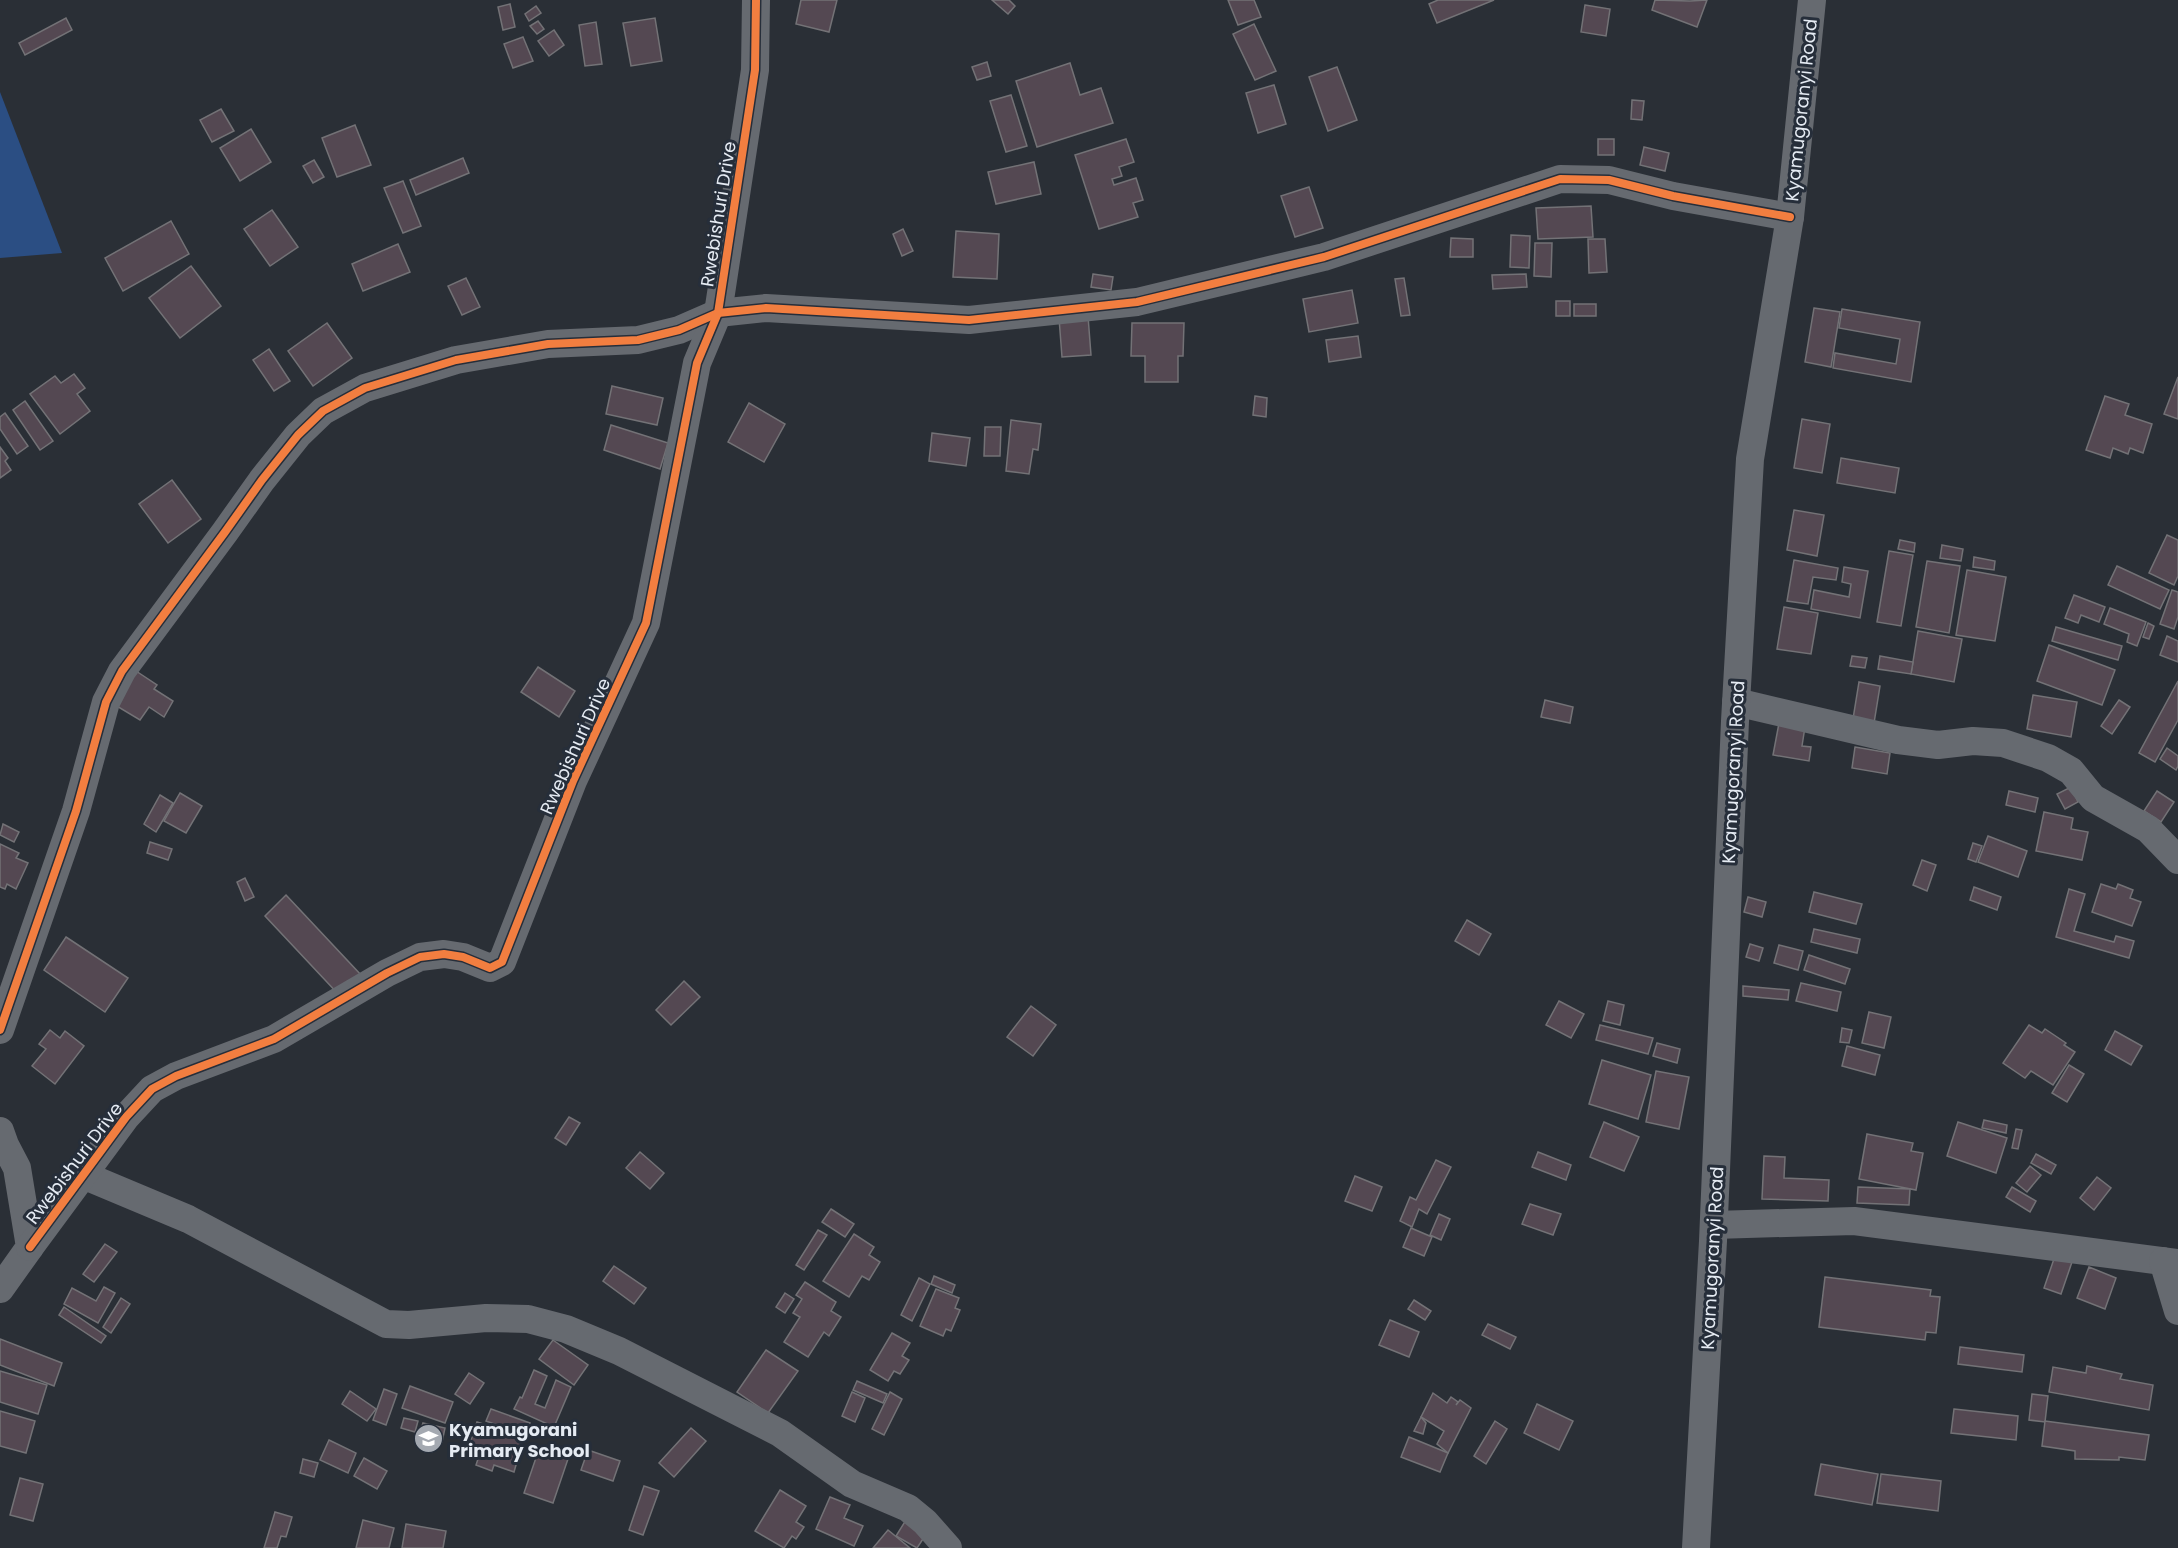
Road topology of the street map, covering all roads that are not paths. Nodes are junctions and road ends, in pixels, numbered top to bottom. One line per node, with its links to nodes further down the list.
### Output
1 (756, 0): 4 (street, Rwebishuri Drive)
2 (1812, 0): 3 (street, Kyamugoranyi Road)
3 (1790, 217): 4 (street); 5 (street, Kyamugoranyi Road)
4 (718, 313): 7 (street); 9 (street, Rwebishuri Drive)
5 (1736, 702): 6 (street); 10 (street, Kyamugoranyi Road)
6 (2178, 861)
7 (0, 1030)
8 (0, 1131): 11 (street)
9 (83, 1175): 11 (street, Rwebishuri Drive); 15 (street)
10 (1714, 1225): 12 (street); 16 (street, Kyamugoranyi Road)
11 (30, 1246): 13 (street, Rwebishuri Drive)
12 (2170, 1262): 14 (street)
13 (0, 1288)
14 (2178, 1311)
15 (948, 1548)
16 (1696, 1548)

